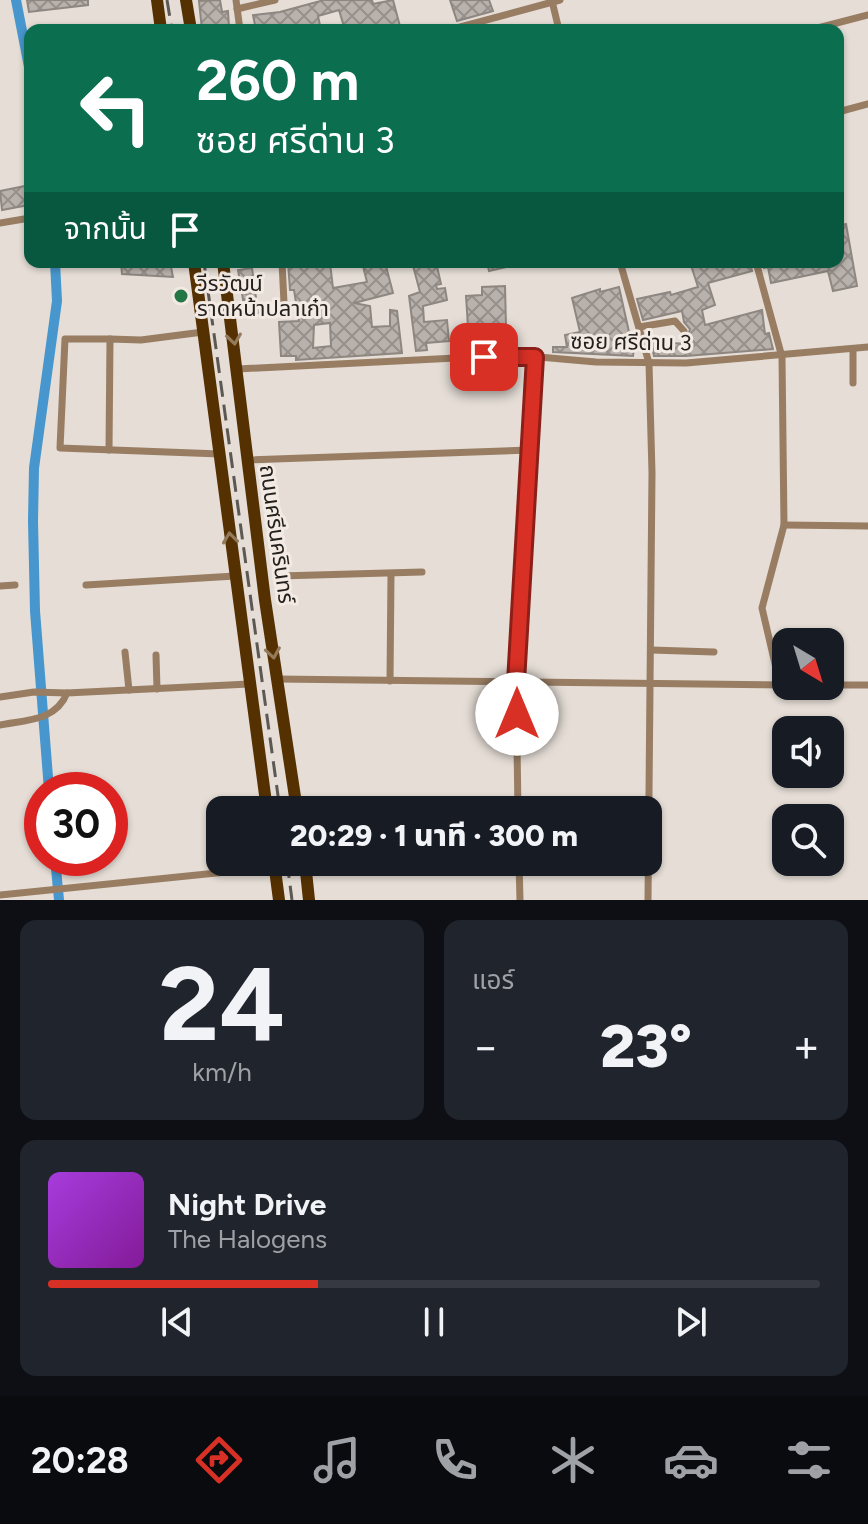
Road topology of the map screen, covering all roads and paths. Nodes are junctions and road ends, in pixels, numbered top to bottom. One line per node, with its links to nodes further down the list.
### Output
1 (157, 0): 8 (main road)
2 (186, 0): 9 (main road)
3 (236, 0): 6 (street)
4 (275, 0): 6 (street)
5 (555, 1): 11 (street); 12 (street)
6 (237, 9): 10 (street)
7 (868, 15): 13 (street)
8 (160, 24)
9 (190, 24)
10 (239, 24)
11 (471, 24)
12 (558, 24)
13 (833, 24)
14 (868, 104): 15 (street)
15 (844, 110)
16 (24, 219): 17 (street)
17 (0, 223)
18 (195, 268): 26 (main road, ถนนศรีนครินทร์)
19 (224, 268): 33 (main road, ถนนศรีนครินทร์, one-way to 33)
20 (282, 268): 23 (street)
21 (622, 268): 24 (street)
22 (758, 268): 31 (street)
23 (284, 303)
24 (639, 327): 25 (street); 32 (street)
25 (684, 331)
26 (203, 332): 27 (street); 37 (main road, ถนนศรีนครินทร์)
27 (110, 339): 35 (street); 35 (street)
28 (868, 347): 29 (street, ซอย ศรีด่าน 3)
29 (853, 349): 31 (street, ซอย ศรีด่าน 3); 34 (street)
30 (535, 357): 32 (street, ซอย ศรีด่าน 3); 33 (street, ซอย ศรีด่าน 3); 36 (street)
31 (782, 357): 32 (street, ซอย ศรีด่าน 3); 39 (street)
32 (649, 363): 49 (street)
33 (238, 369): 38 (main road, ถนนศรีนครินทร์)
34 (853, 383)
35 (109, 450): 37 (street)
36 (530, 450): 38 (street); 55 (street)
37 (221, 458): 38 (main road); 43 (main road, ถนนศรีนครินทร์, one-way to 37)
38 (247, 460): 53 (main road, ถนนศรีนครินทร์, one-way to 53)
39 (784, 525): 40 (street); 48 (street)
40 (868, 526)
41 (422, 572): 42 (street)
42 (391, 574): 44 (street); 54 (street)
43 (235, 576): 46 (street); 56 (main road, ถนนศรีนครินทร์)
44 (280, 576)
45 (15, 585): 47 (street)
46 (86, 585)
47 (0, 586)
48 (772, 645)
49 (651, 650): 51 (street); 57 (street)
50 (125, 652): 62 (street)
51 (714, 652)
52 (156, 655): 61 (street)
53 (277, 679): 54 (street); 67 (main road, ถนนศรีนครินทร์)
54 (390, 681): 55 (street)
55 (516, 682): 57 (street); 68 (street)
56 (249, 684): 61 (street); 66 (main road, ถนนศรีนครินทร์)
57 (650, 684): 58 (street); 77 (street)
58 (772, 685)
59 (844, 685): 60 (street)
60 (868, 685)
61 (157, 689): 62 (street)
62 (129, 690): 63 (street)
63 (67, 693): 64 (street); 65 (street)
64 (0, 697)
65 (0, 725)
66 (265, 796)
67 (295, 796)
68 (518, 796)
69 (206, 872): 73 (street)
70 (276, 876): 74 (main road)
71 (306, 876): 75 (main road)
72 (519, 876): 76 (street)
73 (0, 895)
74 (279, 900)
75 (309, 900)
76 (520, 900)
77 (648, 900)

